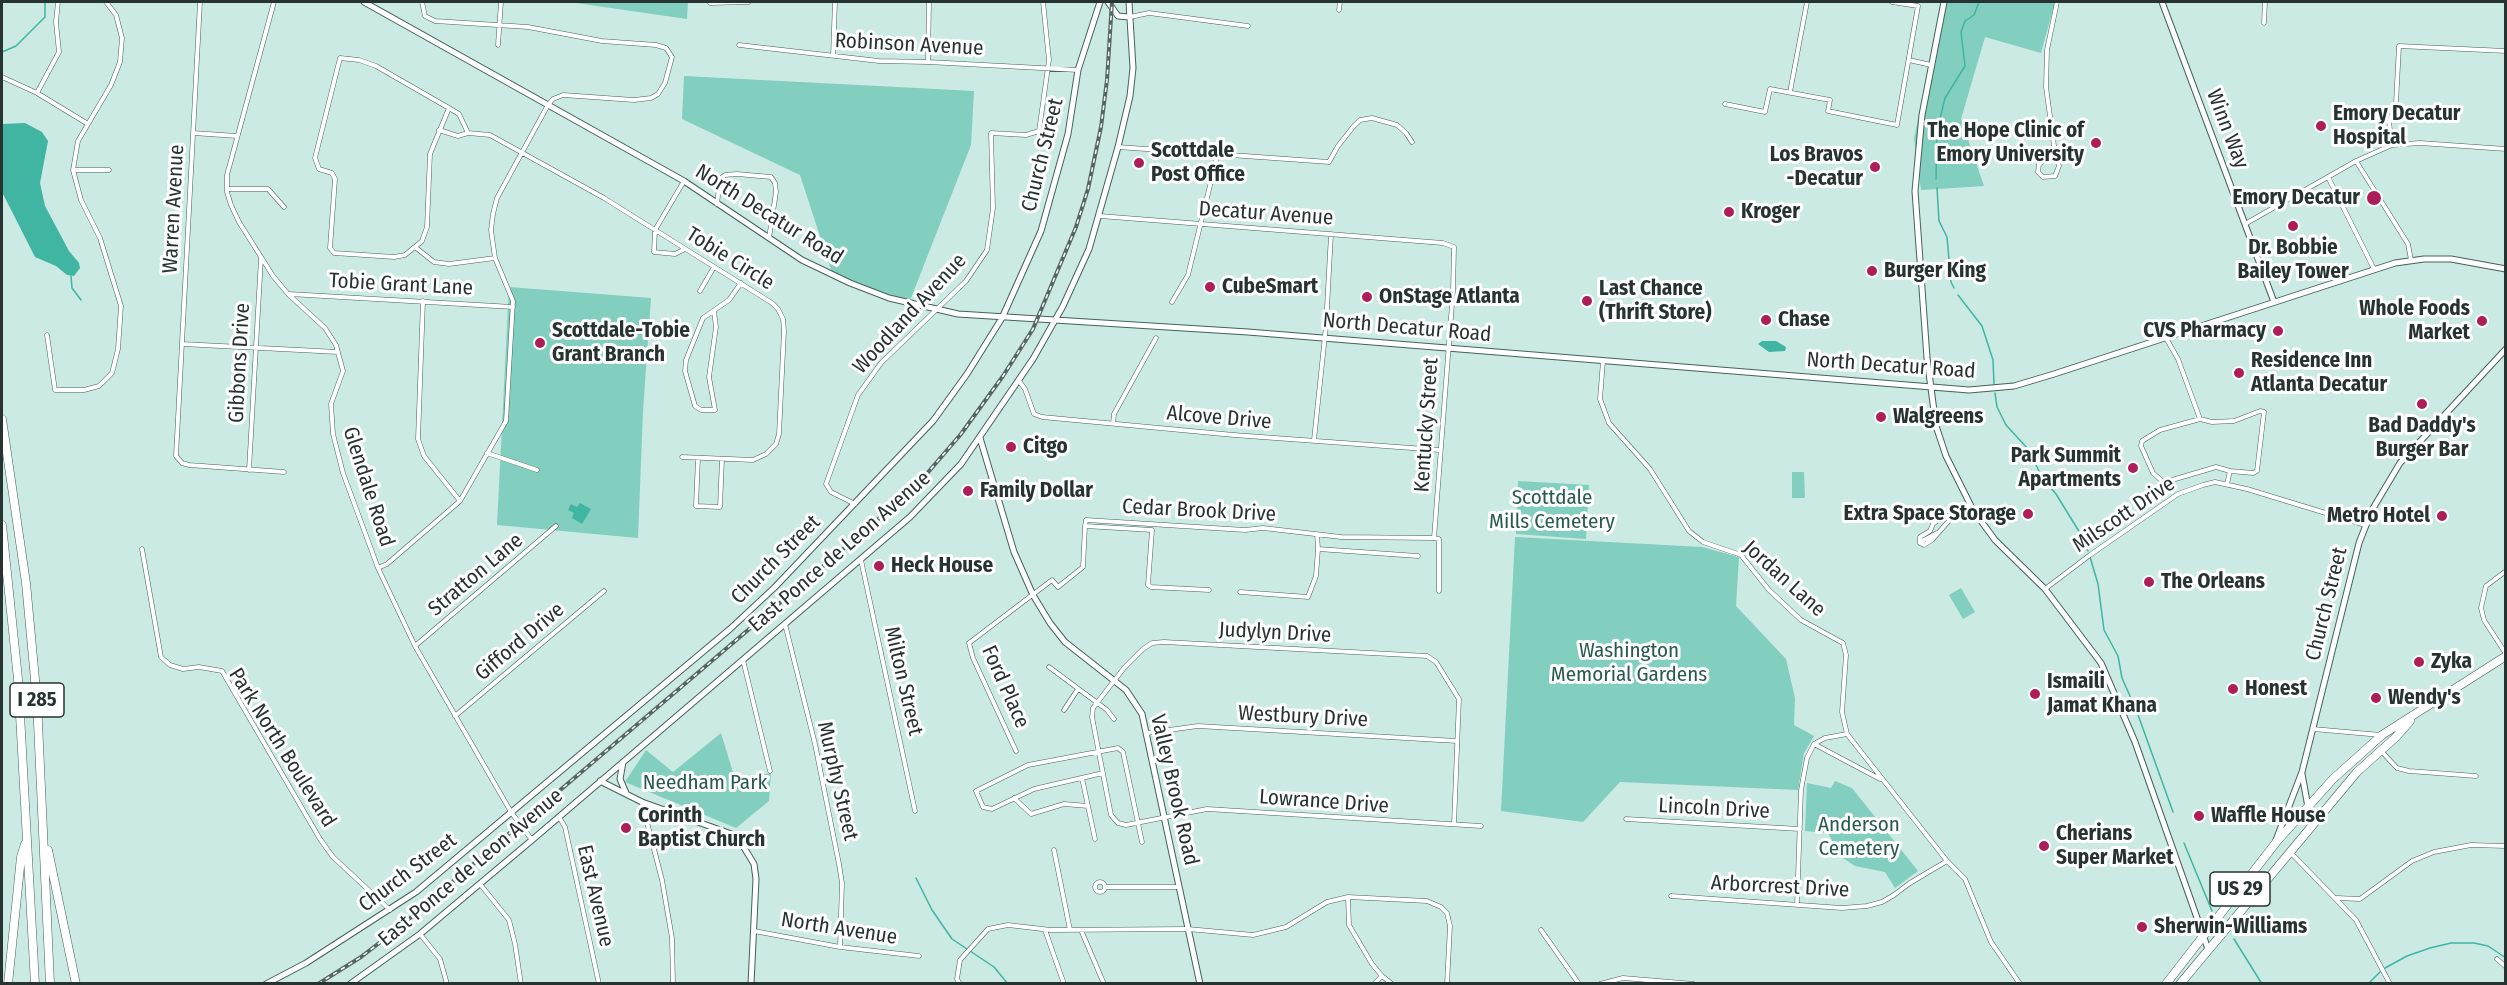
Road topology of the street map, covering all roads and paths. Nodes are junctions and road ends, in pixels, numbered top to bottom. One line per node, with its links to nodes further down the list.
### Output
1 (58, 2): 39 (street)
2 (106, 2): 43 (street)
3 (200, 2): 45 (street, Warren Avenue)
4 (274, 2): 47 (street, Glendale Road)
5 (364, 2): 41 (main road, North Decatur Road)
6 (422, 2): 26 (street)
7 (501, 2): 26 (street)
8 (749, 2): 22 (street)
9 (835, 2): 31 (street)
10 (929, 2): 33 (street)
11 (1043, 2): 35 (street)
12 (1100, 2): 36 (main road, Church Street)
13 (1108, 2): 24 (main road)
14 (1129, 2): 24 (main road, East Ponce de Leon Avenue)
15 (1340, 2): 23 (street)
16 (1807, 2): 38 (street)
17 (1892, 2): 32 (street)
18 (1944, 2): 34 (main road)
19 (2057, 2): 54 (street)
20 (2162, 2): 65 (main road, Winn Way)
21 (2265, 2): 25 (street)
22 (710, 3)
23 (1339, 10)
24 (1129, 17): 27 (street); 50 (main road, East Ponce de Leon Avenue)
25 (2264, 23)
26 (499, 25): 28 (street); 41 (street)
27 (1248, 26)
28 (498, 45)
29 (739, 45): 31 (street, Robinson Avenue)
30 (2505, 51): 49 (street)
31 (833, 56): 33 (street, Robinson Avenue)
32 (1908, 60): 34 (street); 38 (street)
33 (928, 62): 35 (street, Robinson Avenue)
34 (1931, 65): 100 (main road)
35 (1048, 68): 36 (street, Robinson Avenue); 85 (street, Woodland Avenue)
36 (1078, 70): 87 (main road, Church Street)
37 (2, 77): 39 (street)
38 (1790, 92): 40 (street)
39 (37, 93): 43 (street)
40 (1725, 104)
41 (548, 105): 52 (street); 59 (main road, North Decatur Road)
42 (449, 108): 44 (street); 46 (street); 70 (street)
43 (88, 124): 56 (street)
44 (439, 130): 46 (street, Tobie Circle); 70 (street)
45 (193, 133): 47 (street); 93 (street, Warren Avenue)
46 (468, 133): 52 (street, Tobie Circle)
47 (237, 136): 60 (street, Glendale Road)
48 (1412, 142): 53 (street)
49 (2392, 145): 51 (street); 55 (street)
50 (1118, 147): 53 (street); 63 (main road, East Ponce de Leon Avenue)
51 (2505, 149)
52 (522, 152): 66 (street, Tobie Circle); 73 (street)
53 (1218, 153): 64 (street)
54 (2055, 153): 54 (street)
55 (2356, 161): 58 (street); 74 (street)
56 (73, 170): 57 (street); 89 (street)
57 (109, 170)
58 (2328, 177): 65 (street); 76 (street)
59 (684, 181): 61 (main road, North Decatur Road); 66 (street)
60 (227, 189): 62 (street); 72 (street, Glendale Road)
61 (717, 204): 68 (main road, North Decatur Road); 68 (street)
62 (284, 207)
63 (1100, 216): 64 (street, Decatur Avenue); 88 (main road, East Ponce de Leon Avenue)
64 (1202, 224): 67 (street, Decatur Avenue); 82 (street)
65 (2245, 224): 83 (main road, Winn Way)
66 (656, 230): 71 (street, Tobie Circle); 71 (street)
67 (1332, 234): 69 (street, Decatur Avenue); 92 (street)
68 (768, 238): 85 (main road, North Decatur Road)
69 (1431, 242): 95 (street, Kentucky Street)
70 (415, 247): 73 (street)
71 (686, 249): 75 (street, Tobie Circle)
72 (261, 257): 80 (street, Glendale Road); 94 (street, Gibbons Drive)
73 (495, 258): 84 (street)
74 (2411, 260): 76 (main road, North Decatur Road); 77 (main road, North Decatur Road)
75 (714, 267): 78 (street, Tobie Circle); 79 (street)
76 (2374, 269): 83 (main road, North Decatur Road)
77 (2505, 270)
78 (741, 284): 86 (street); 110 (street, Tobie Circle)
79 (700, 291)
80 (288, 294): 81 (street, Tobie Grant Lane); 97 (street, Glendale Road)
81 (423, 301): 84 (street, Tobie Grant Lane); 116 (street)
82 (1172, 302)
83 (2274, 302): 90 (main road, North Decatur Road)
84 (513, 307): 107 (street)
85 (936, 310): 87 (main road, North Decatur Road); 117 (street, Woodland Avenue)
86 (714, 311): 86 (street)
87 (1002, 318): 88 (main road, North Decatur Road); 117 (main road, Church Street)
88 (1054, 321): 92 (main road, North Decatur Road); 99 (main road, East Ponce de Leon Avenue)
89 (47, 335)
90 (2166, 337): 100 (main road, North Decatur Road); 102 (street)
91 (1156, 338): 103 (street)
92 (1323, 338): 95 (main road, North Decatur Road); 105 (street)
93 (182, 344): 94 (street); 111 (street, Warren Avenue)
94 (256, 347): 97 (street); 111 (street, Gibbons Drive)
95 (1448, 348): 98 (main road, North Decatur Road); 106 (street, Kentucky Street)
96 (2505, 349): 122 (main road, Church Street)
97 (338, 352): 132 (street, Glendale Road)
98 (1603, 360): 100 (main road, North Decatur Road); 154 (street, Jordan Lane)
99 (1019, 381): 103 (street, Alcove Drive); 104 (main road, East Ponce de Leon Avenue)
100 (1930, 387): 118 (main road)
101 (2, 419): 182 (highway, I 285)
102 (2200, 419): 113 (street); 113 (street)
103 (1113, 424): 105 (street, Alcove Drive)
104 (980, 438): 131 (main road, East Ponce de Leon Avenue); 139 (main road, Valley Brook Road)
105 (1314, 440): 106 (street, Alcove Drive)
106 (1439, 450): 127 (street, Kentucky Street)
107 (487, 453): 112 (street); 116 (street)
108 (682, 457): 109 (street, Tobie Circle)
109 (698, 458): 110 (street, Tobie Circle); 110 (street)
110 (722, 459)
111 (249, 470): 114 (street, Warren Avenue)
112 (537, 470)
113 (2230, 471): 115 (street)
114 (284, 472)
115 (2228, 484): 122 (street, Milscott Drive); 134 (street, Milscott Drive)
116 (460, 501): 132 (street)
117 (855, 504): 175 (main road, Church Street)
118 (1970, 505): 119 (street); 134 (main road)
119 (1955, 514): 119 (street)
120 (2, 525): 185 (highway, I 285)
121 (1153, 525): 124 (street, Cedar Brook Drive); 125 (street); 126 (street, Cedar Brook Drive)
122 (2365, 525): 152 (main road, Church Street)
123 (556, 526): 141 (street, Stratton Lane)
124 (1085, 526): 125 (street, Cedar Brook Drive); 139 (street)
125 (1152, 531): 135 (street, Cedar Brook Drive)
126 (1317, 534): 127 (street, Cedar Brook Drive); 129 (street)
127 (1434, 538): 137 (street, Kentucky Street)
128 (142, 549): 201 (street, Park North Boulevard)
129 (1318, 549): 130 (street); 138 (street)
130 (1418, 556)
131 (861, 559): 140 (main road, East Ponce de Leon Avenue); 174 (street, Milton Street)
132 (378, 568): 141 (street, Glendale Road)
133 (2505, 571): 142 (street)
134 (2045, 589): 209 (main road)
135 (1209, 590)
136 (604, 591): 149 (street, Gifford Drive)
137 (1439, 591)
138 (1240, 592)
139 (1033, 595): 145 (main road, Valley Brook Road); 159 (street, Ford Place)
140 (785, 624): 143 (main road, East Ponce de Leon Avenue); 210 (street, Murphy Street)
141 (415, 646): 149 (street, Glendale Road)
142 (2505, 655): 150 (highway, US 29)
143 (743, 659): 161 (main road, East Ponce de Leon Avenue); 162 (street)
144 (1049, 667): 146 (street)
145 (1115, 680): 147 (street, Judylyn Drive); 153 (main road, Valley Brook Road); 156 (street, Judylyn Drive)
146 (1078, 689): 147 (street); 148 (street)
147 (1097, 703): 151 (street); 158 (street)
148 (1064, 710)
149 (455, 716): 175 (street, Glendale Road)
150 (2413, 717): 155 (highway, US 29); 160 (highway, US 29)
151 (1114, 719)
152 (2313, 729): 155 (street); 163 (main road, Church Street)
153 (1147, 733): 156 (street, Westbury Drive); 177 (main road, Valley Brook Road)
154 (1848, 734): 157 (street); 168 (street, Jordan Lane)
155 (2382, 735): 173 (highway, US 29)
156 (1457, 741): 181 (street)
157 (1814, 744): 168 (street); 184 (street)
158 (1099, 750): 164 (street); 170 (street); 180 (street)
159 (1016, 751)
160 (2381, 751): 165 (street); 179 (highway, US 29)
161 (623, 762): 167 (main road, East Ponce de Leon Avenue); 169 (main road)
162 (770, 771)
163 (2302, 772): 173 (main road, Church Street); 191 (main road, Church Street)
164 (1103, 773): 166 (street); 180 (street)
165 (2475, 776)
166 (1082, 778): 170 (street); 172 (street)
167 (600, 781): 169 (main road); 176 (main road, East Ponce de Leon Avenue)
168 (1884, 781): 193 (street, Jordan Lane)
169 (627, 794): 171 (main road)
170 (1014, 798): 172 (street)
171 (642, 802): 207 (main road); 225 (street)
172 (1088, 806): 186 (street)
173 (2308, 807): 179 (main road, Church Street); 191 (highway, US 29)
174 (915, 810)
175 (511, 812): 187 (street, Glendale Road); 201 (main road, Church Street)
176 (559, 816): 187 (main road, East Ponce de Leon Avenue); 224 (street, East Avenue)
177 (1164, 816): 180 (street, Lowrance Drive); 181 (street, Lowrance Drive); 196 (main road, Valley Brook Road)
178 (1626, 819): 184 (street, Lincoln Drive)
179 (2316, 820): 192 (highway, US 29)
180 (1138, 822): 188 (street)
181 (1454, 824): 183 (street, Lowrance Drive)
182 (44, 826): 218 (highway, I 285); 219 (highway)
183 (1482, 826)
184 (1800, 829): 200 (street)
185 (27, 837): 216 (highway); 217 (highway, I 285)
186 (1095, 839)
187 (532, 840): 194 (main road, East Ponce de Leon Avenue)
188 (1142, 842)
189 (2505, 846): 199 (street)
190 (1054, 850): 204 (street)
191 (2271, 850): 209 (highway, US 29)
192 (2289, 851): 199 (street); 211 (highway, US 29)
193 (1947, 861): 200 (street, Arborcrest Drive); 237 (street, Jordan Lane)
194 (480, 884): 208 (main road, East Ponce de Leon Avenue); 223 (street)
195 (1105, 887): 196 (street)
196 (1180, 887): 202 (main road, Valley Brook Road)
197 (1671, 896): 200 (street, Arborcrest Drive)
198 (1347, 897): 202 (street); 215 (street); 233 (street)
199 (2337, 898): 240 (street)
200 (1797, 905)
201 (390, 911): 220 (main road, Church Street)
202 (1188, 929): 205 (street); 230 (main road, Valley Brook Road)
203 (1045, 930): 204 (street); 227 (street); 228 (street)
204 (1070, 930): 205 (street)
205 (1081, 930): 229 (street)
206 (1541, 930): 234 (street)
207 (754, 931): 210 (street, North Avenue); 226 (main road)
208 (420, 934): 221 (main road, East Ponce de Leon Avenue); 222 (street)
209 (2204, 937): 211 (main road); 238 (highway, US 29)
210 (840, 947): 212 (street, North Avenue)
211 (2208, 949): 239 (highway, US 29)
212 (919, 956)
213 (2497, 959): 214 (street)
214 (2505, 967)
215 (1382, 976): 231 (street); 232 (street)
216 (8, 984)
217 (35, 984)
218 (50, 984)
219 (76, 984)
220 (266, 984)
221 (350, 984)
222 (447, 984)
223 (521, 984)
224 (599, 984)
225 (673, 984)
226 (751, 984)
227 (960, 984)
228 (1064, 984)
229 (1104, 984)
230 (1200, 984)
231 (1374, 984)
232 (1392, 984)
233 (1447, 984)
234 (1579, 984)
235 (1600, 984): 236 (street)
236 (1694, 984)
237 (2020, 984)
238 (2166, 984)
239 (2180, 984)
240 (2390, 984)

